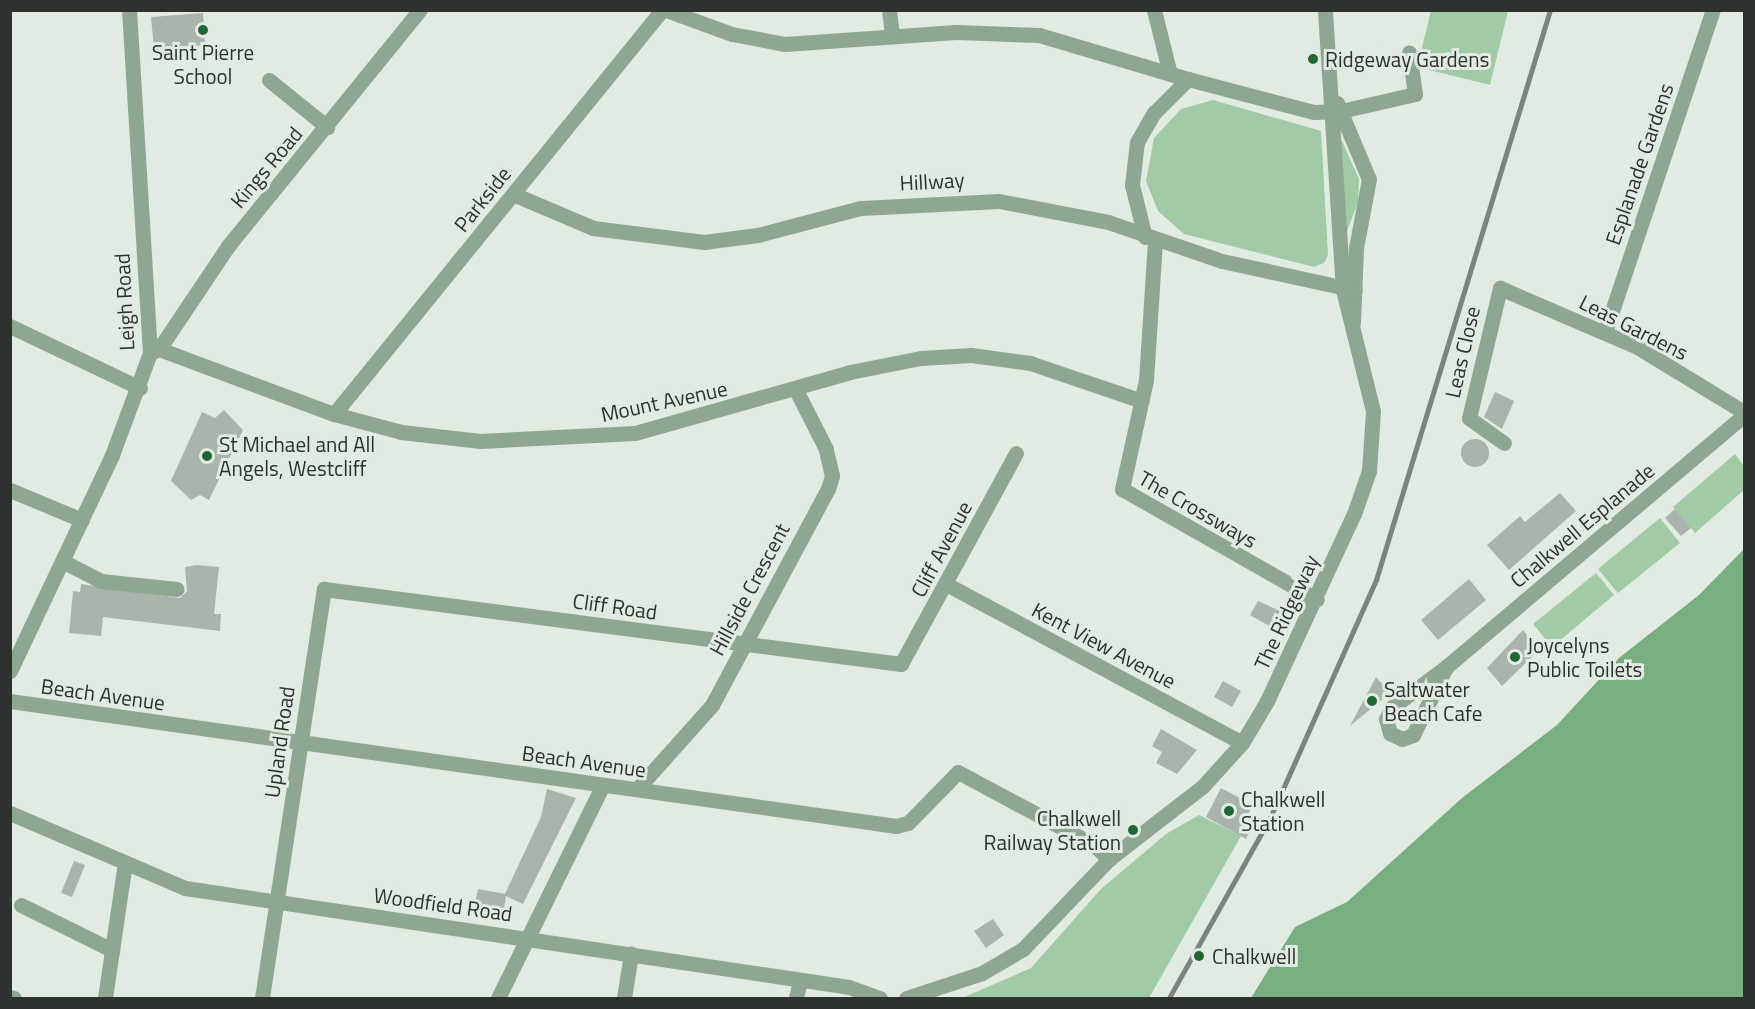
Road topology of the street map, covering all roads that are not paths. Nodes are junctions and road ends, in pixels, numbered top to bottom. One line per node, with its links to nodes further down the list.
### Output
1 (129, 10): 21 (street, Leigh Road)
2 (420, 10): 14 (street, Kings Road)
3 (664, 10): 8 (street); 15 (street, Parkside)
4 (889, 10): 8 (street)
5 (1154, 10): 10 (street)
6 (1325, 10): 13 (street, The Ridgeway)
7 (1713, 10): 20 (street, Esplanade Gardens)
8 (892, 35): 10 (street)
9 (1409, 52): 13 (street)
10 (1170, 74): 11 (street)
11 (1188, 79): 13 (street); 16 (street)
12 (269, 80): 14 (street)
13 (1335, 112): 18 (street, The Ridgeway); 18 (street, The Ridgeway)
14 (327, 127): 21 (street, Kings Road)
15 (513, 194): 16 (street, Hillway); 26 (street, Parkside)
16 (1150, 239): 18 (street, Hillway); 24 (street, The Crossways)
17 (1500, 288): 20 (street, Leas Gardens); 27 (street, Leas Close)
18 (1349, 290): 35 (street, The Ridgeway)
19 (10, 326): 22 (street)
20 (1605, 332): 25 (street, Leas Gardens)
21 (154, 351): 22 (street, Leigh Road); 26 (street, Mount Avenue)
22 (140, 388): 30 (street, Leigh Road)
23 (796, 390): 24 (street, Mount Avenue); 26 (street, Mount Avenue); 36 (street, Hillside Crescent)
24 (1142, 401): 35 (street, The Crossways)
25 (1744, 413): 39 (street, Chalkwell Esplanade)
26 (334, 414)
27 (1504, 443)
28 (1016, 453): 32 (street, Cliff Avenue)
29 (10, 490): 30 (street)
30 (82, 520): 31 (street, Leigh Road)
31 (64, 562): 33 (street); 37 (street, Leigh Road)
32 (946, 584): 38 (street, Cliff Avenue); 43 (street, Kent View Avenue)
33 (177, 589)
34 (324, 589): 36 (street, Cliff Road); 42 (street, Upland Road)
35 (1317, 600): 43 (street, The Ridgeway)
36 (741, 645): 38 (street, Cliff Road); 45 (street, Hillside Crescent)
37 (15, 652): 40 (street, Leigh Road)
38 (901, 664)
39 (1446, 667): 39 (street, Chalkwell Esplanade)
40 (10, 671)
41 (10, 701): 42 (street, Beach Avenue)
42 (300, 743): 44 (street, Beach Avenue); 49 (street, Upland Road)
43 (1242, 743): 47 (street, The Ridgeway)
44 (603, 785): 45 (street, Beach Avenue); 51 (street)
45 (637, 789): 47 (street, Beach Avenue)
46 (10, 813): 48 (street, Woodfield Road)
47 (1109, 859): 61 (street, The Ridgeway)
48 (125, 863): 49 (street, Woodfield Road); 52 (street)
49 (279, 902): 51 (street, Woodfield Road); 56 (street)
50 (21, 905): 52 (street)
51 (528, 937): 53 (street, Woodfield Road); 57 (street)
52 (112, 950): 55 (street)
53 (632, 954): 54 (street, Woodfield Road); 58 (street)
54 (800, 981): 59 (street); 60 (street, Woodfield Road)
55 (105, 999)
56 (262, 999)
57 (498, 999)
58 (624, 999)
59 (796, 999)
60 (880, 999)
61 (906, 999)

